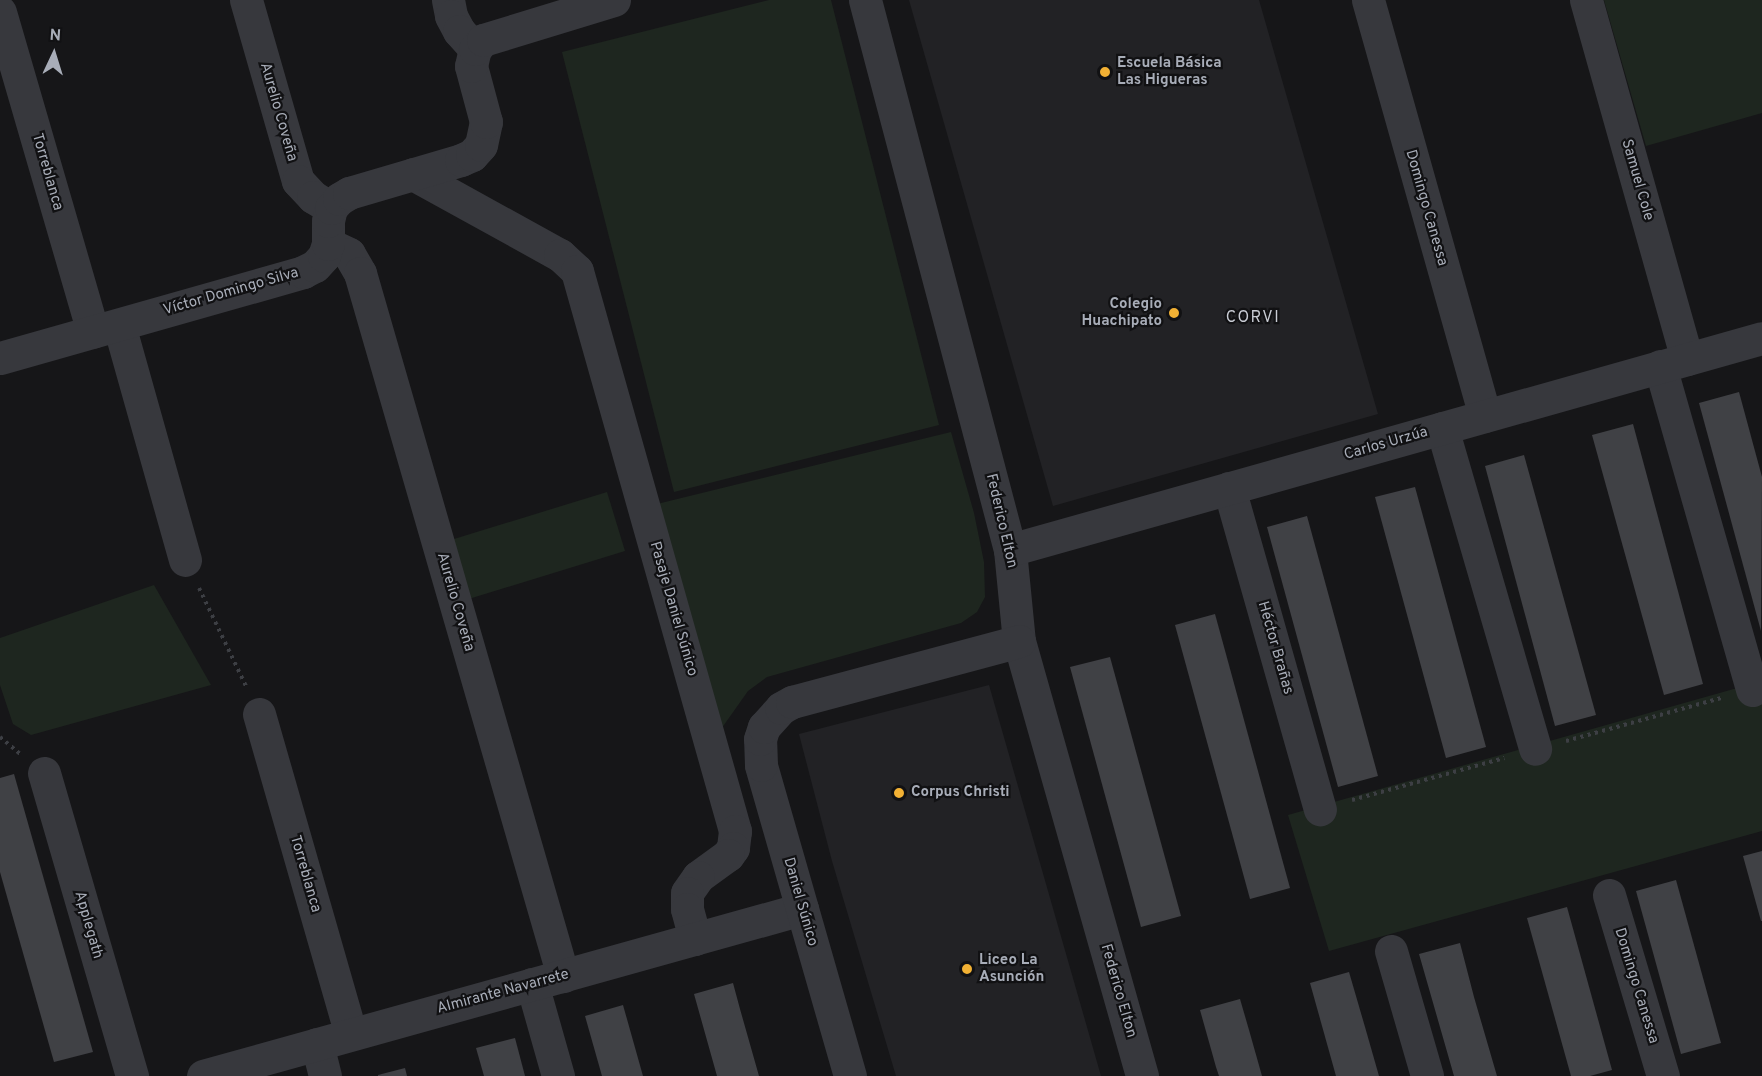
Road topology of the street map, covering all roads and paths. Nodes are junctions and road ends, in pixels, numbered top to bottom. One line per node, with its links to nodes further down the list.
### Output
1 (246, 0): 10 (street, Aurelio Coveña)
2 (448, 0): 8 (street)
3 (614, 0): 8 (street)
4 (865, 0): 19 (street, Federico Elton)
5 (1368, 0): 16 (street, Domingo Canessa)
6 (1586, 0): 15 (street, Samuel Cole)
7 (0, 12): 12 (street, Torreblanca)
8 (475, 49): 9 (street)
9 (413, 174): 10 (street); 29 (street, Pasaje Daniel Súnico)
10 (331, 208): 11 (street)
11 (328, 244): 12 (street, Víctor Domingo Silva); 31 (street, Aurelio Coveña)
12 (106, 328): 14 (street, Víctor Domingo Silva); 20 (street, Torreblanca)
13 (1762, 338): 15 (street, Carlos Urzúa)
14 (0, 358)
15 (1673, 363): 16 (street, Carlos Urzúa); 22 (street, Samuel Cole)
16 (1485, 416): 17 (street, Carlos Urzúa)
17 (1442, 428): 18 (street, Carlos Urzúa); 24 (street)
18 (1229, 488): 19 (street, Carlos Urzúa); 26 (street, Héctor Brañas)
19 (1010, 550): 21 (street, Federico Elton)
20 (185, 560): 23 (path)
21 (1019, 641): 28 (street, Daniel Súnico); 40 (street, Federico Elton)
22 (1752, 690)
23 (259, 714): 33 (street, Torreblanca)
24 (1535, 749)
25 (44, 773): 35 (street, Applegath)
26 (1320, 809)
27 (1609, 896): 42 (street, Domingo Canessa)
28 (802, 909): 29 (street, Almirante Navarrete); 39 (street, Daniel Súnico)
29 (695, 939): 31 (street, Almirante Navarrete)
30 (1391, 951): 41 (street)
31 (563, 976): 32 (street, Almirante Navarrete)
32 (532, 984): 33 (street, Almirante Navarrete); 38 (street)
33 (351, 1034): 34 (street, Almirante Navarrete)
34 (317, 1044): 36 (street, Almirante Navarrete); 37 (street)
35 (132, 1076)
36 (203, 1076)
37 (325, 1076)
38 (558, 1076)
39 (850, 1076)
40 (1142, 1076)
41 (1427, 1076)
42 (1663, 1076)

